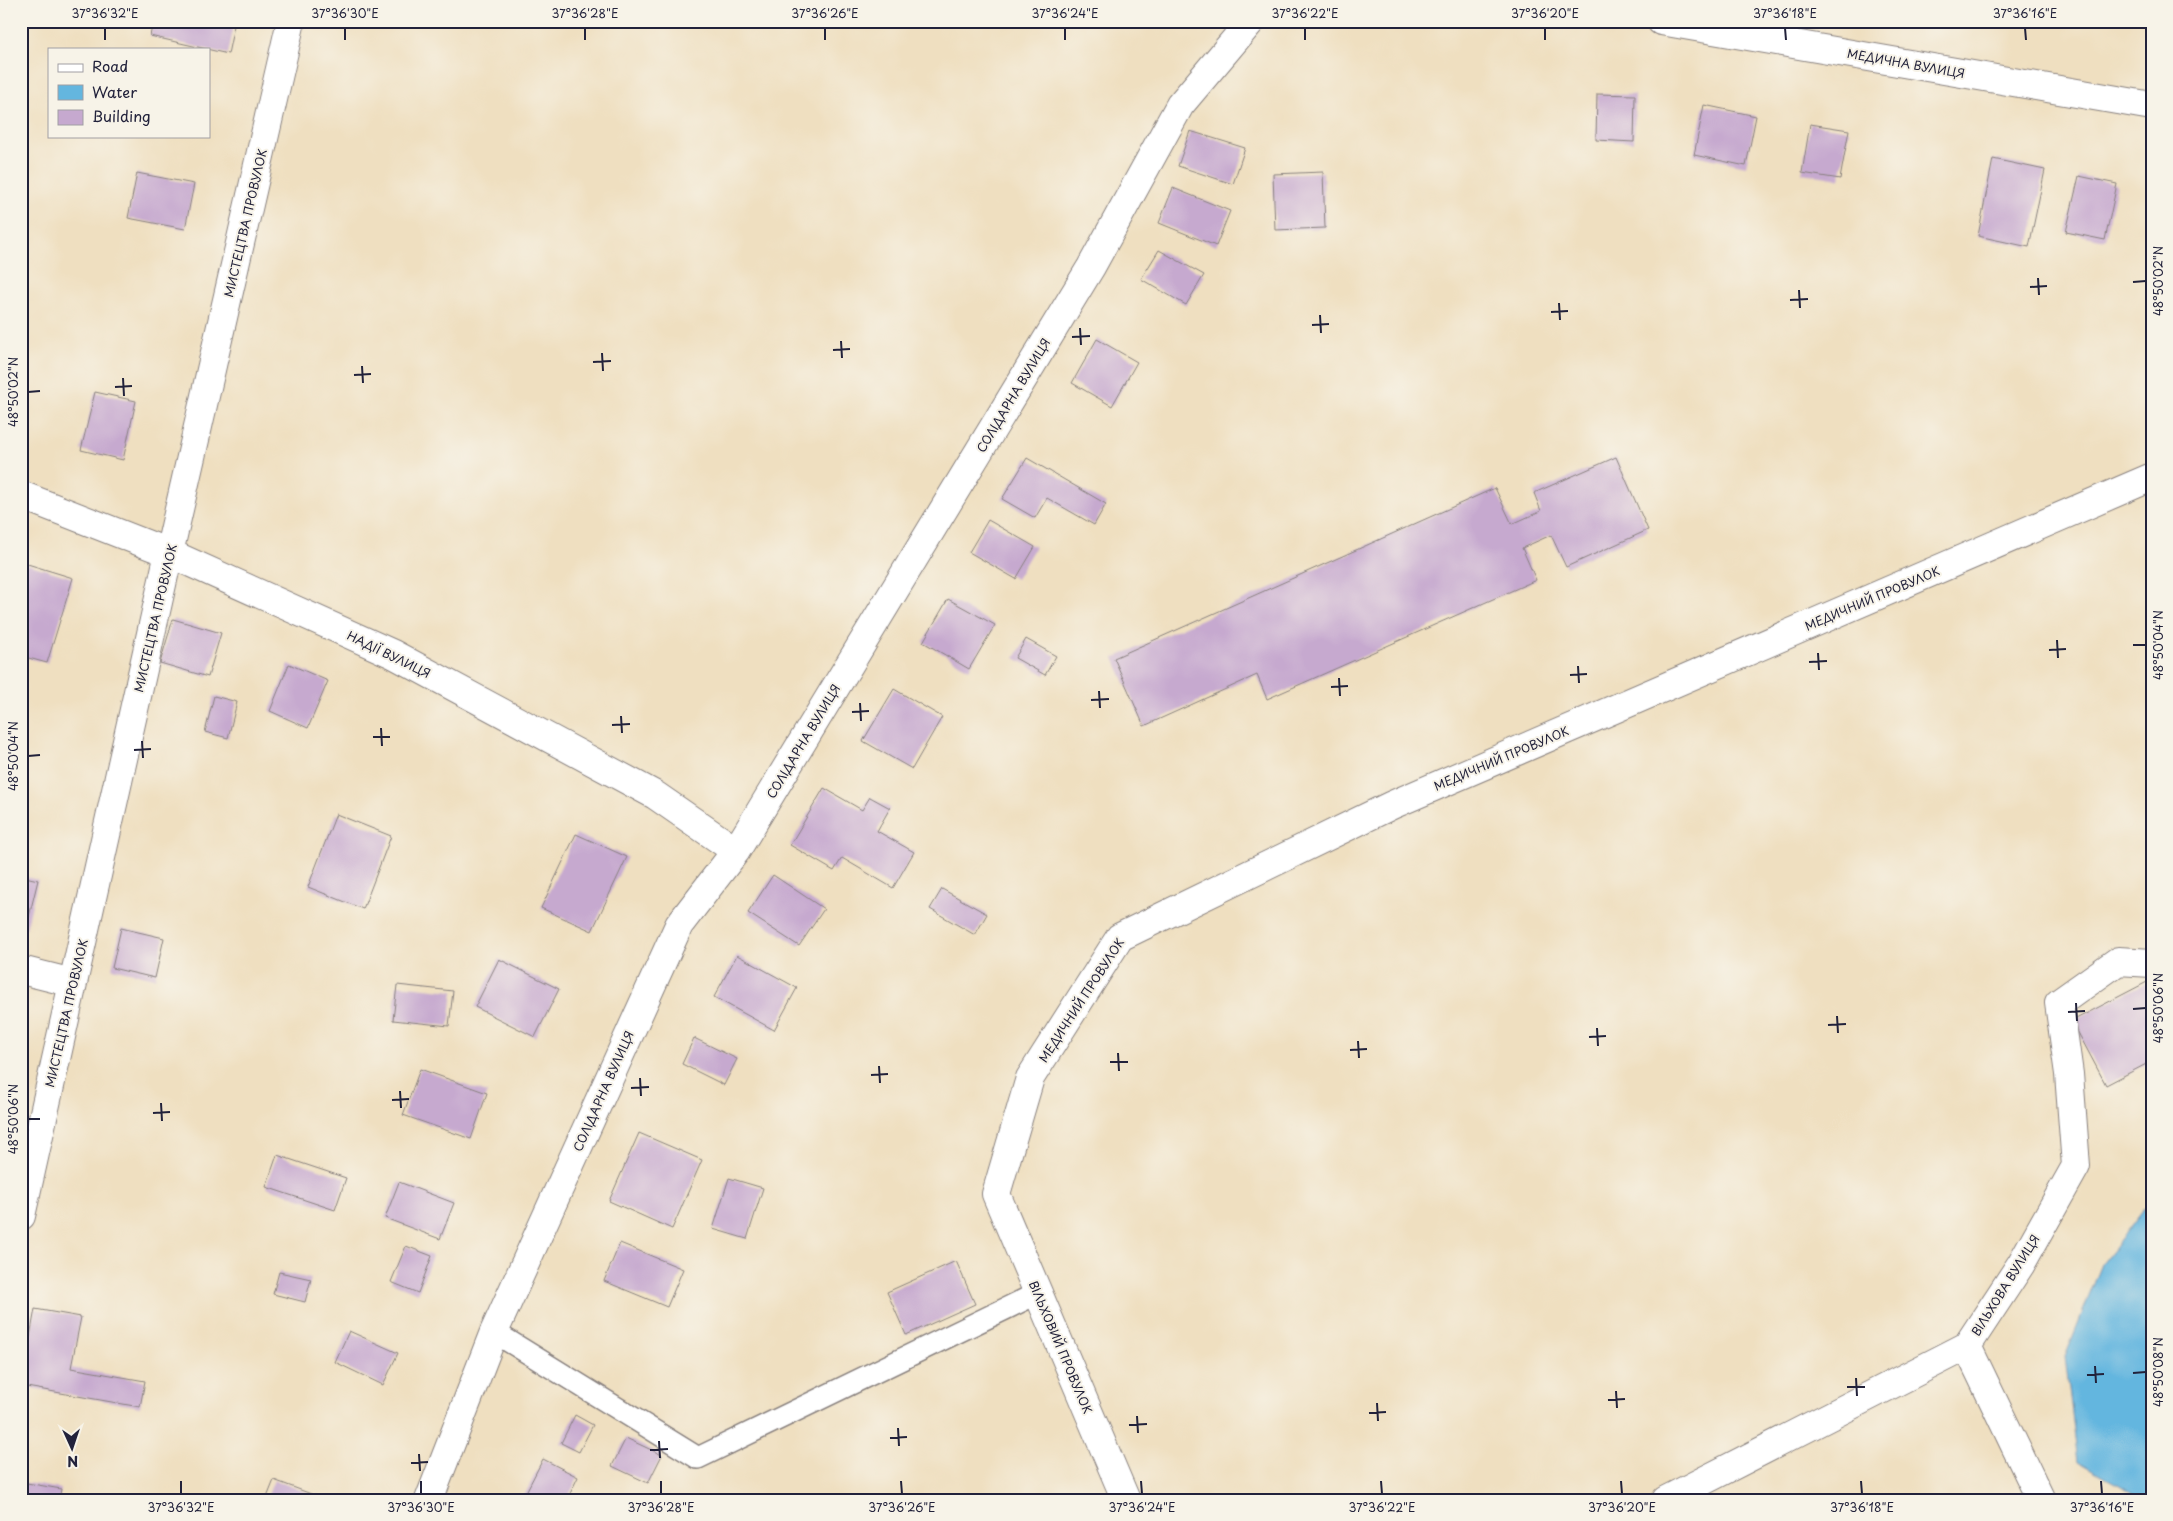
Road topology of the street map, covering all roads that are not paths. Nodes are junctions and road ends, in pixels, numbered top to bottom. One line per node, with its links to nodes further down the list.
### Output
1 (291, 21): 7 (street, МИСТЕЦТВА ПРОВУЛОК)
2 (1251, 21): 8 (street, СОЛІДАРНА ВУЛИЦЯ)
3 (1661, 21): 4 (street, МЕДИЧНА ВУЛИЦЯ)
4 (2152, 106)
5 (2152, 478): 12 (street, МЕДИЧНИЙ ПРОВУЛОК)
6 (21, 495): 7 (street, НАДІЇ ВУЛИЦЯ)
7 (169, 554): 8 (street, НАДІЇ ВУЛИЦЯ); 11 (street, МИСТЕЦТВА ПРОВУЛОК)
8 (736, 851): 15 (street, СОЛІДАРНА ВУЛИЦЯ)
9 (2152, 963): 16 (street, ВІЛЬХОВА ВУЛИЦЯ)
10 (21, 970): 11 (street)
11 (73, 983): 13 (street, МИСТЕЦТВА ПРОВУЛОК)
12 (996, 1194): 14 (street, ВІЛЬХОВИЙ ПРОВУЛОК)
13 (21, 1216)
14 (1038, 1293): 15 (lane); 18 (street, ВІЛЬХОВИЙ ПРОВУЛОК)
15 (494, 1332): 17 (street, СОЛІДАРНА ВУЛИЦЯ)
16 (1967, 1346): 19 (street, ВІЛЬХОВА ВУЛИЦЯ); 20 (street)
17 (429, 1500)
18 (1126, 1500)
19 (1666, 1500)
20 (2041, 1500)

